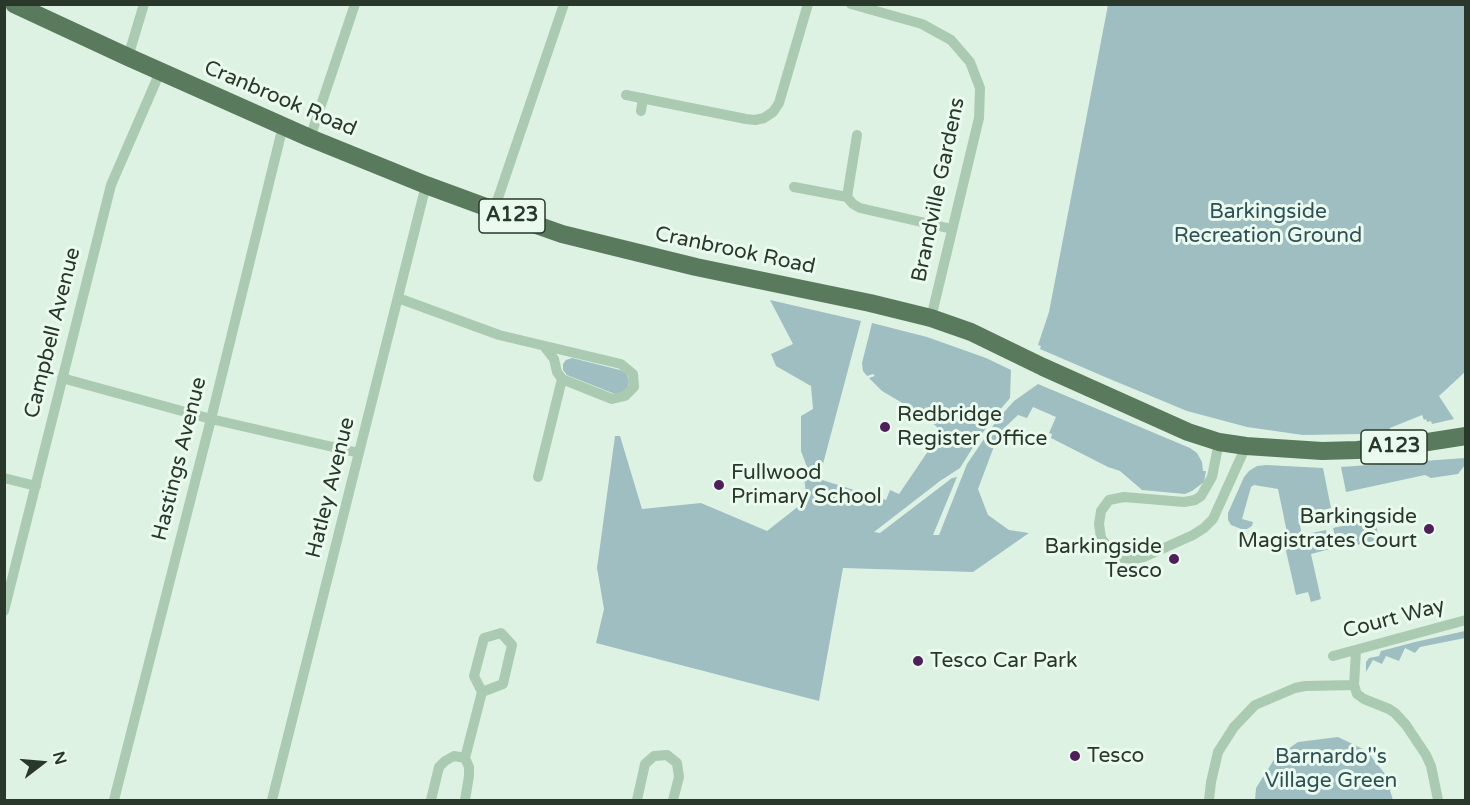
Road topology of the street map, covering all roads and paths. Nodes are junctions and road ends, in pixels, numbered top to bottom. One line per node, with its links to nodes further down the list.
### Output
1 (14, 4): 7 (main road, Cranbrook Road / A123)
2 (144, 4): 7 (street)
3 (355, 4): 14 (street)
4 (564, 4): 18 (street)
5 (808, 4): 10 (street)
6 (851, 4): 19 (street, Brandville Gardens)
7 (128, 57): 8 (main road, Cranbrook Road / A123)
8 (160, 72): 12 (main road, Cranbrook Road / A123); 23 (street, Campbell Avenue)
9 (626, 95): 10 (street)
10 (643, 98): 11 (street)
11 (641, 111)
12 (283, 126): 14 (main road, Cranbrook Road / A123); 25 (street, Hastings Avenue)
13 (857, 135): 17 (street)
14 (310, 138): 15 (main road, Cranbrook Road / A123)
15 (426, 185): 18 (main road, Cranbrook Road / A123); 20 (street, Hatley Avenue)
16 (794, 187): 17 (street)
17 (847, 197): 19 (street)
18 (494, 210): 21 (main road, Cranbrook Road / A123)
19 (952, 229): 21 (street, Brandville Gardens)
20 (398, 298): 22 (street); 29 (street, Hatley Avenue)
21 (931, 318): 27 (main road, Cranbrook Road / A123)
22 (544, 346): 24 (street); 24 (street)
23 (62, 378): 25 (street); 32 (street, Campbell Avenue)
24 (562, 379): 31 (street)
25 (211, 419): 29 (street); 40 (street, Hastings Avenue)
26 (1466, 436): 28 (main road, Cranbrook Road / A123)
27 (1220, 442): 28 (main road, Cranbrook Road / A123); 28 (street)
28 (1246, 446)
29 (359, 453): 41 (street, Hatley Avenue)
30 (4, 477): 32 (street)
31 (538, 477)
32 (36, 486): 33 (street, Campbell Avenue)
33 (4, 610)
34 (1466, 620): 35 (street, Court Way)
35 (1356, 651): 36 (street, Court Way); 37 (street)
36 (1333, 656)
37 (1354, 685): 46 (street); 47 (street)
38 (482, 692): 38 (street); 39 (street)
39 (465, 758): 42 (street); 43 (street)
40 (114, 801)
41 (272, 801)
42 (431, 801)
43 (465, 801)
44 (637, 801): 45 (street)
45 (674, 801)
46 (1209, 801)
47 (1438, 801)

